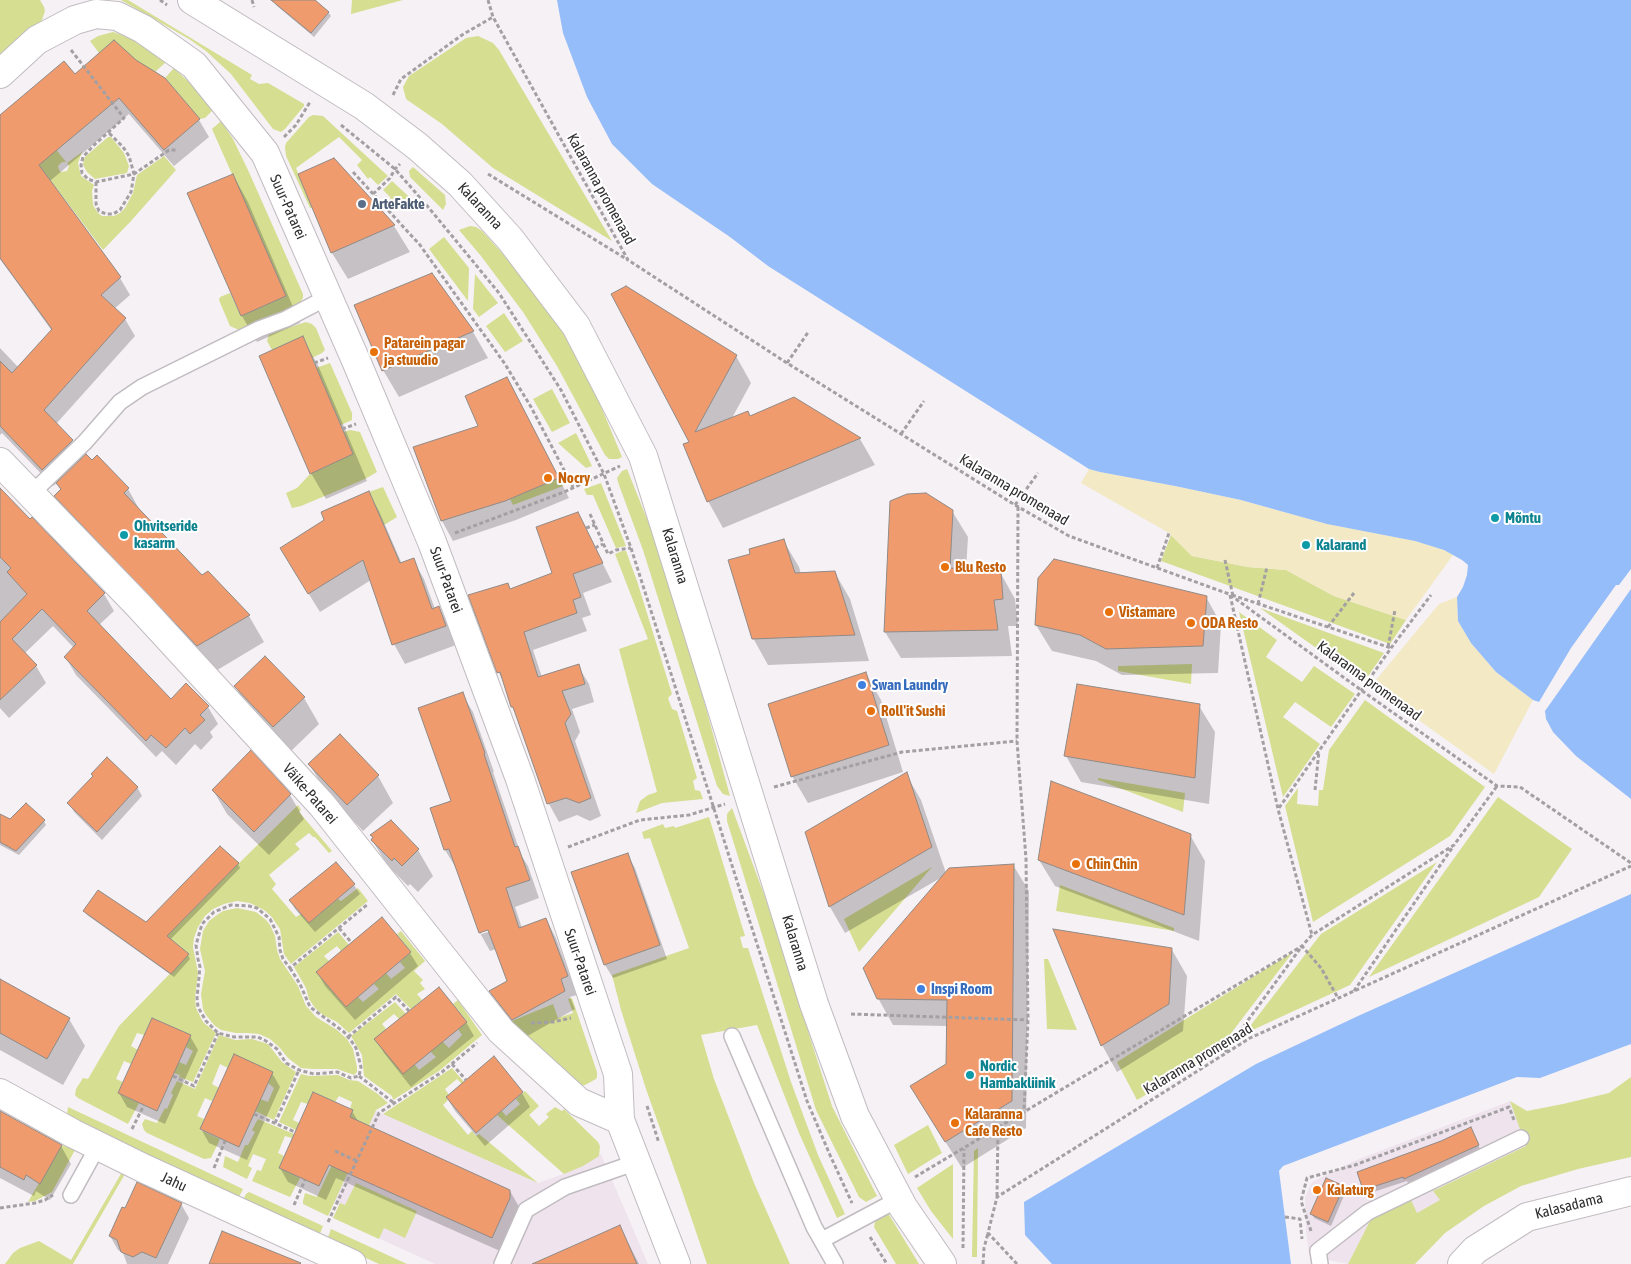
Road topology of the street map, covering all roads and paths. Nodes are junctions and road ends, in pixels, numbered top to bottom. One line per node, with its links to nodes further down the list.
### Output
1 (160, 0): 3 (path)
2 (488, 0): 4 (path, Kalaranna promenaad)
3 (180, 3): 106 (street, Kalaranna)
4 (493, 17): 8 (path); 19 (path, Kalaranna promenaad)
5 (59, 28): 6 (street, Suur-Patarei); 10 (path); 12 (street, Suur-Patarei)
6 (0, 74)
7 (303, 95): 12 (path)
8 (389, 103)
9 (334, 120): 31 (path)
10 (108, 132): 15 (path); 17 (path)
11 (178, 150): 15 (path)
12 (265, 153): 20 (street, Suur-Patarei)
13 (353, 172): 18 (path)
14 (486, 172): 19 (path)
15 (134, 174): 17 (path); 17 (path)
16 (390, 178): 18 (path)
17 (96, 182)
18 (373, 194): 32 (path)
19 (628, 260): 24 (path, Kalaranna promenaad)
20 (328, 297): 33 (lane); 39 (street, Suur-Patarei)
21 (809, 331): 24 (path)
22 (333, 356): 23 (path)
23 (314, 363)
24 (787, 363): 28 (path, Kalaranna promenaad)
25 (924, 401): 28 (path)
26 (362, 422): 27 (path)
27 (342, 429)
28 (901, 434): 34 (path, Kalaranna promenaad)
29 (0, 462): 33 (street, Väike-Patarei)
30 (1038, 473): 34 (path)
31 (604, 474): 32 (path); 42 (path)
32 (573, 488): 39 (path)
33 (32, 494): 64 (street, Väike-Patarei)
34 (1016, 506): 45 (path, Kalaranna promenaad); 54 (path)
35 (590, 514): 36 (path)
36 (595, 525): 37 (path); 40 (path)
37 (586, 528)
38 (1169, 533): 45 (path)
39 (432, 542): 92 (street, Suur-Patarei)
40 (603, 544): 41 (path); 42 (path)
41 (595, 548)
42 (632, 548): 59 (path)
43 (1225, 560): 47 (path)
44 (1267, 567): 49 (path)
45 (1157, 568): 47 (path, Kalaranna promenaad)
46 (1354, 592): 51 (path)
47 (1231, 595): 49 (path); 53 (path, Kalaranna promenaad); 60 (path)
48 (1431, 595): 52 (path)
49 (1258, 604): 51 (path)
50 (1395, 610): 52 (path)
51 (1328, 627): 52 (path)
52 (1389, 647): 53 (path)
53 (1361, 690): 55 (path); 56 (path, Kalaranna promenaad)
54 (1017, 741): 57 (path); 75 (path)
55 (1319, 750): 58 (path); 60 (path)
56 (1497, 786): 61 (path); 63 (path, Kalaranna promenaad)
57 (772, 788)
58 (1315, 790)
59 (715, 808): 62 (path); 114 (path)
60 (1278, 809): 66 (path)
61 (1454, 845): 66 (path); 70 (path)
62 (566, 848)
63 (1631, 865): 70 (path, Kalaranna promenaad)
64 (386, 887): 65 (path); 77 (street, Väike-Patarei)
65 (338, 928): 67 (path); 69 (path)
66 (1312, 935): 68 (path)
67 (351, 942)
68 (1302, 946): 71 (path); 81 (path); 90 (path)
69 (290, 968): 78 (path); 79 (path)
70 (1354, 991): 71 (path, Kalaranna promenaad)
71 (1338, 998): 81 (path, Kalaranna promenaad)
72 (408, 1011): 79 (path)
73 (851, 1014): 75 (path)
74 (574, 1017): 76 (path)
75 (1028, 1020): 90 (path)
76 (527, 1023)
77 (497, 1026): 82 (path); 92 (street, Väike-Patarei)
78 (218, 1033): 83 (path); 84 (path)
79 (348, 1036): 85 (path)
80 (732, 1036): 117 (lane)
81 (1223, 1055): 110 (path, Kalaranna promenaad)
82 (452, 1064): 86 (path); 88 (path)
83 (299, 1070): 85 (path); 93 (path)
84 (172, 1076)
85 (359, 1076): 88 (path)
86 (466, 1080)
87 (0, 1093): 99 (street, Jahu)
88 (394, 1103): 102 (path)
89 (144, 1105): 95 (path)
90 (1024, 1111): 94 (path)
91 (254, 1114): 93 (path)
92 (620, 1120): 103 (street, Suur-Patarei)
93 (275, 1123): 96 (path)
94 (998, 1127): 100 (path); 110 (path)
95 (132, 1129)
96 (295, 1132)
97 (1521, 1138): 119 (lane); 119 (path)
98 (225, 1141): 104 (path)
99 (98, 1146): 109 (lane); 121 (street, Jahu)
100 (964, 1148): 106 (path); 120 (path)
101 (335, 1151): 102 (path)
102 (357, 1160): 115 (path)
103 (636, 1162): 122 (lane); 123 (street, Suur-Patarei)
104 (214, 1168)
105 (305, 1180): 111 (path)
106 (903, 1190): 114 (lane); 120 (street, Kalaranna)
107 (1631, 1191): 128 (street, Kalasadama)
108 (54, 1194): 112 (path)
109 (71, 1195)
110 (997, 1197): 116 (path)
111 (294, 1206)
112 (0, 1208)
113 (1285, 1217): 118 (path)
114 (860, 1220): 117 (lane); 125 (path)
115 (328, 1222)
116 (988, 1233): 126 (path); 127 (path)
117 (822, 1240): 124 (lane)
118 (1303, 1246)
119 (1319, 1257)
120 (953, 1259)
121 (345, 1262)
122 (502, 1264)
123 (676, 1264)
124 (835, 1264)
125 (887, 1264)
126 (983, 1264)
127 (1017, 1264)
128 (1462, 1264)

